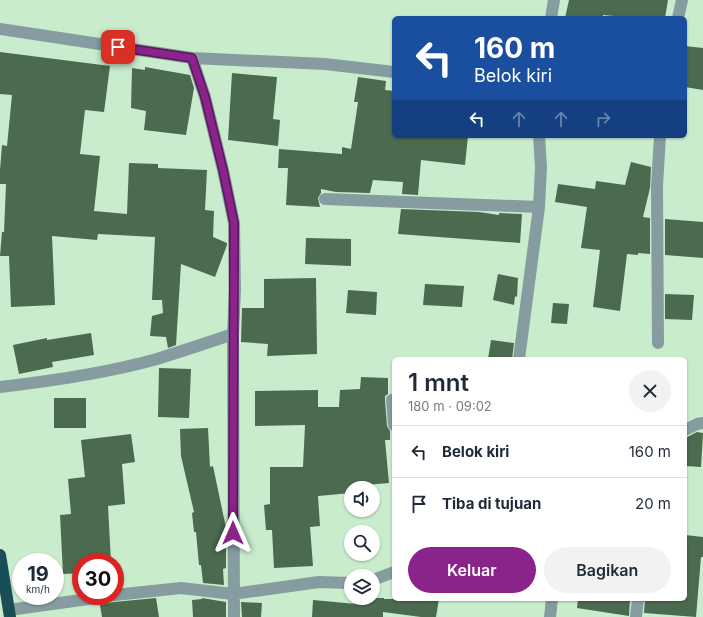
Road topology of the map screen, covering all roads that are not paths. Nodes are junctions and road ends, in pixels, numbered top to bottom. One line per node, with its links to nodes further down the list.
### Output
1 (554, 0): 3 (street)
2 (682, 0): 4 (street)
3 (551, 16)
4 (678, 16)
5 (0, 29): 6 (street)
6 (192, 58): 7 (street); 12 (street)
7 (392, 72)
8 (539, 138): 11 (street)
9 (660, 138): 13 (street)
10 (325, 199): 11 (street)
11 (538, 207): 14 (street)
12 (233, 334): 15 (street); 23 (street)
13 (658, 343)
14 (520, 357)
15 (0, 387)
16 (703, 423): 17 (street)
17 (687, 429)
18 (0, 555): 27 (highway)
19 (392, 573): 20 (street)
20 (380, 577)
21 (344, 583): 23 (street)
22 (124, 594): 23 (street)
23 (233, 594): 28 (street)
24 (552, 601): 29 (street)
25 (638, 601): 30 (street)
26 (72, 602): 27 (street)
27 (9, 613)
28 (234, 617)
29 (550, 617)
30 (636, 617)

